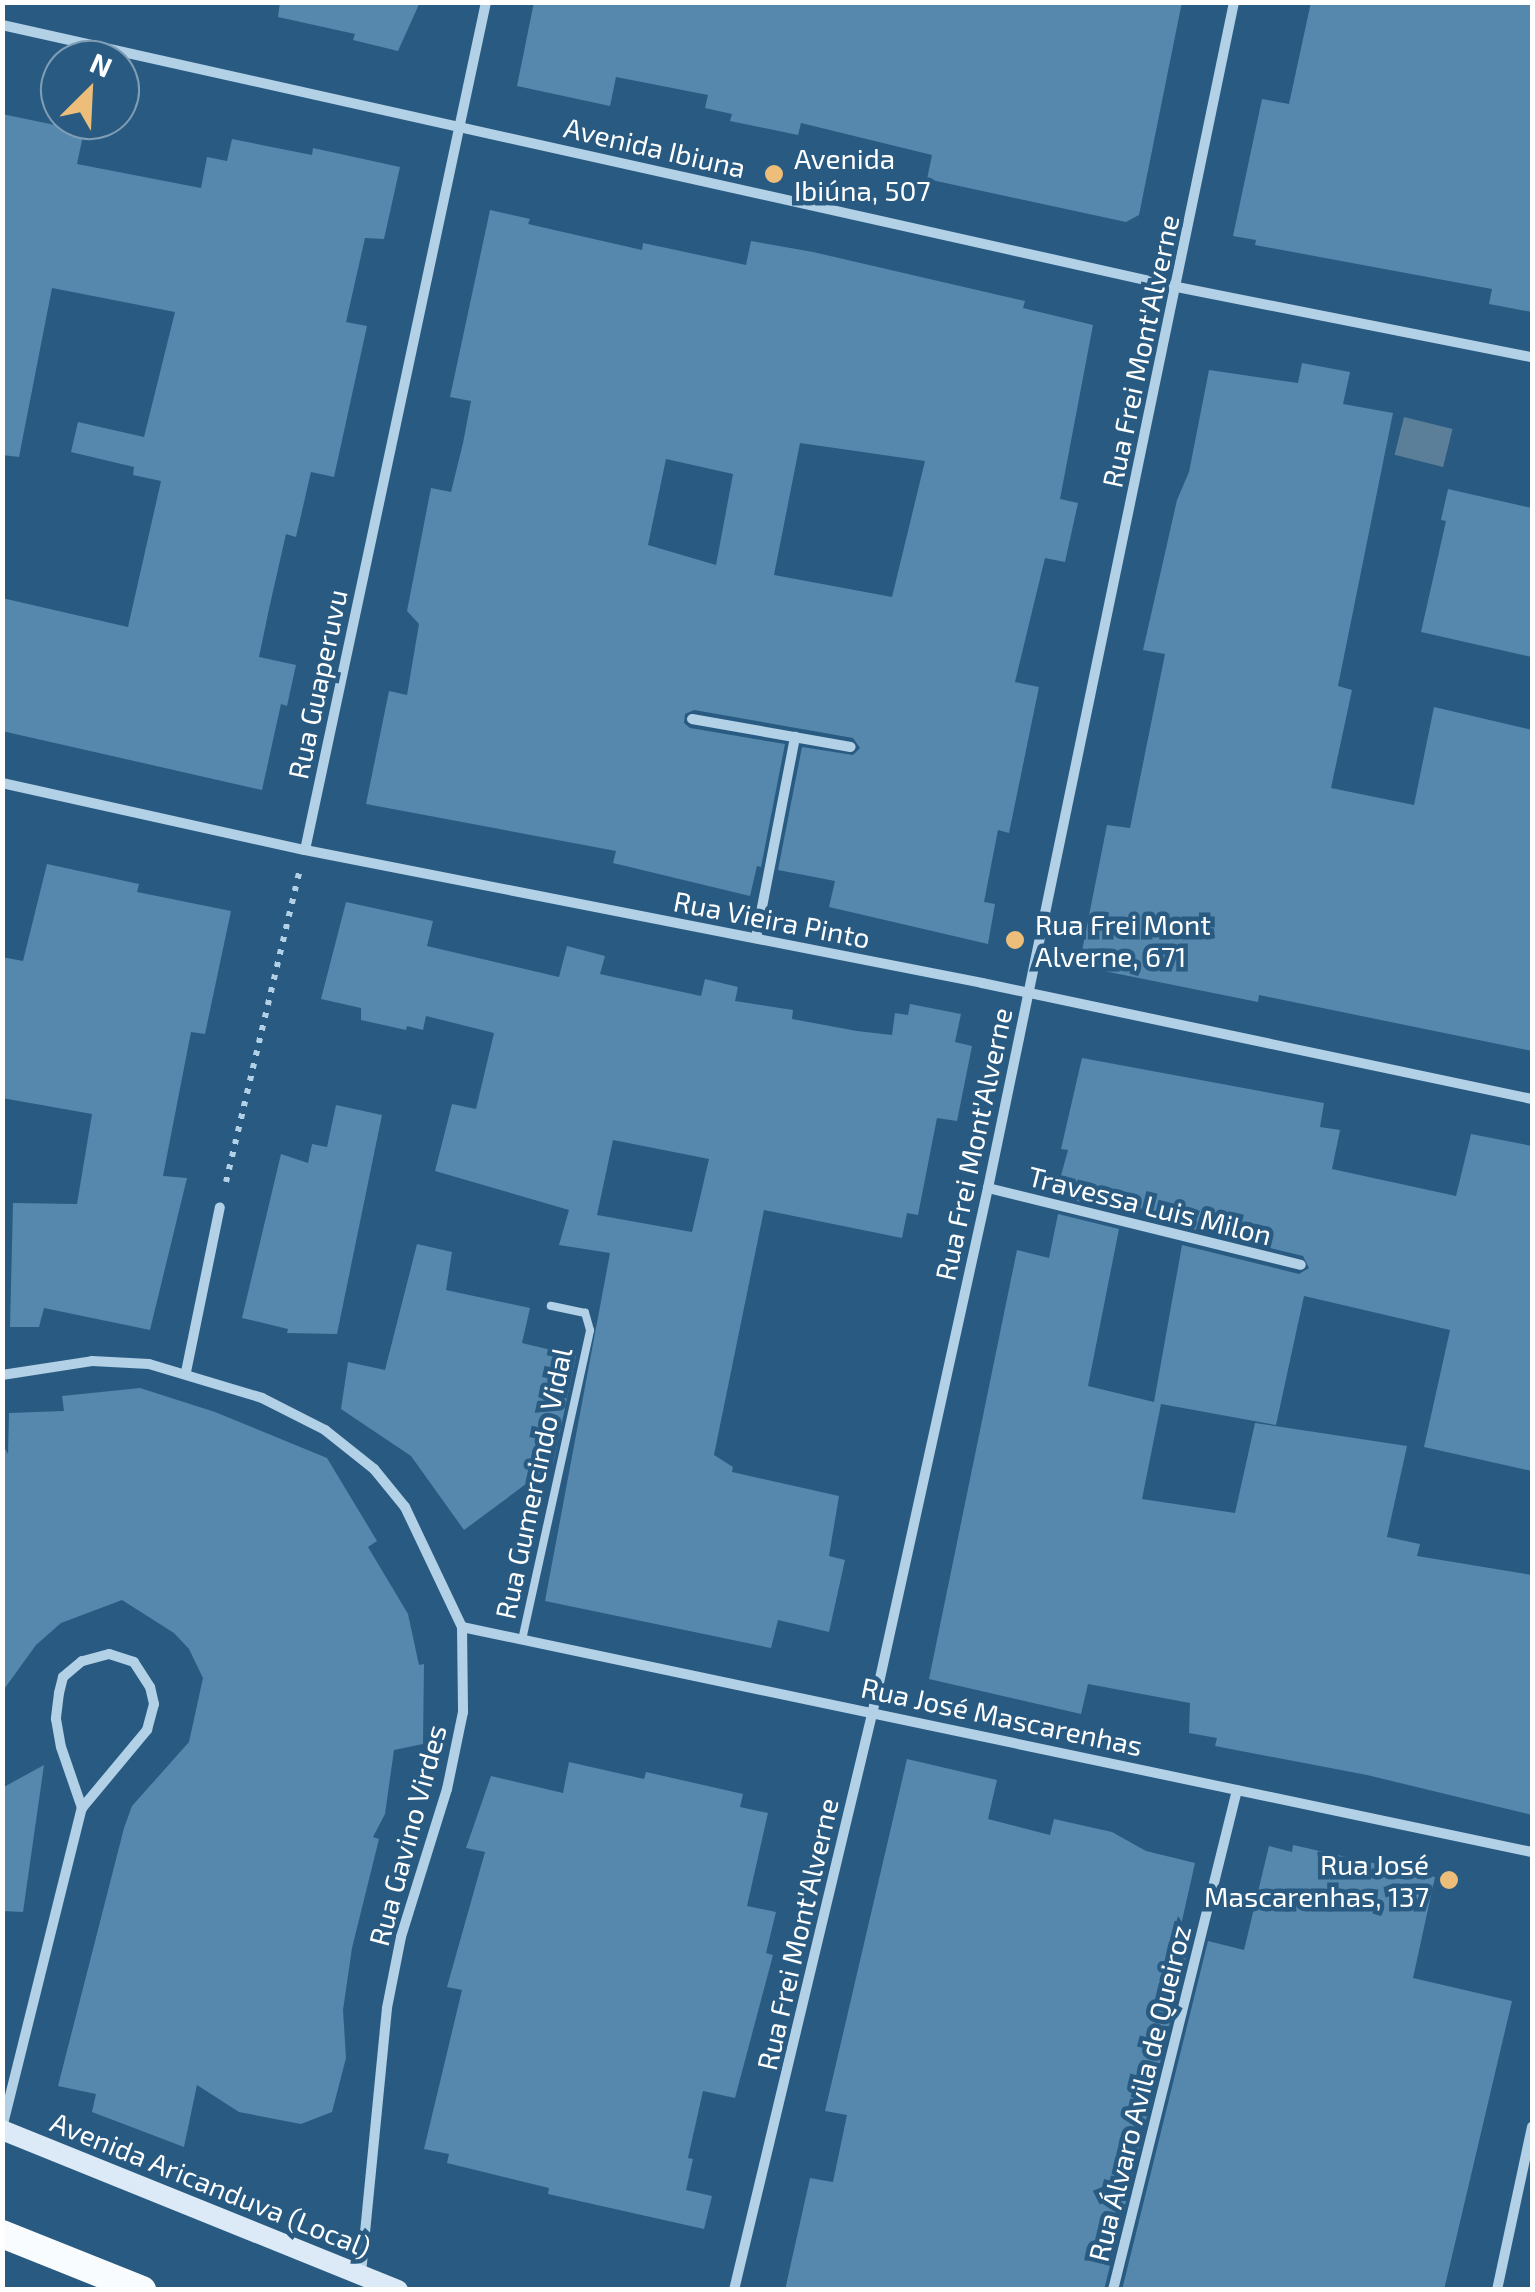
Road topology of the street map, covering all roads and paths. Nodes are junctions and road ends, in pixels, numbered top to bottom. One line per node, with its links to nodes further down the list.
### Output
1 (486, 2): 4 (street, Rua Guaperuvu)
2 (1234, 2): 5 (street, Rua Frei Mont'Alverne)
3 (2, 25): 4 (street, Avenida Ibiuna)
4 (460, 126): 5 (street, Avenida Ibiuna); 11 (street, Rua Guaperuvu)
5 (1177, 287): 6 (street, Avenida Ibiuna); 13 (street, Rua Frei Mont'Alverne)
6 (1532, 357)
7 (692, 719): 8 (street)
8 (796, 737): 9 (street); 12 (street)
9 (850, 747)
10 (2, 783): 11 (street, Rua Vieira Pinto)
11 (305, 850): 12 (street, Rua Vieira Pinto); 16 (path)
12 (756, 938): 13 (street, Rua Vieira Pinto)
13 (1027, 992): 14 (street, Rua Vieira Pinto); 15 (street, Rua Frei Mont'Alverne)
14 (1532, 1099)
15 (988, 1188): 17 (street, Travessa Luis Milon); 23 (street, Rua Frei Mont'Alverne)
16 (220, 1207): 19 (street)
17 (1301, 1265)
18 (551, 1306): 22 (lane, Rua Gumercindo Vidal)
19 (186, 1372): 20 (street, Rua Gavino Virdes); 21 (street, Rua Gavino Virdes)
20 (2, 1375)
21 (462, 1628): 22 (street, Rua José Mascarenhas); 30 (street, Rua Gavino Virdes)
22 (522, 1640): 23 (street, Rua José Mascarenhas)
23 (873, 1710): 24 (street, Rua José Mascarenhas); 33 (street, Rua Frei Mont'Alverne)
24 (1237, 1790): 26 (street, Rua José Mascarenhas); 34 (street, Rua Álvaro Avila de Queiroz)
25 (82, 1808): 25 (street); 28 (street)
26 (1532, 1852)
27 (1532, 2127): 35 (street)
28 (2, 2129): 30 (main road, Avenida Aricanduva (Local))
29 (2, 2234): 31 (highway)
30 (362, 2274): 32 (main road, Avenida Aricanduva (Local))
31 (142, 2290)
32 (398, 2290)
33 (734, 2290)
34 (1112, 2290)
35 (1496, 2290)

